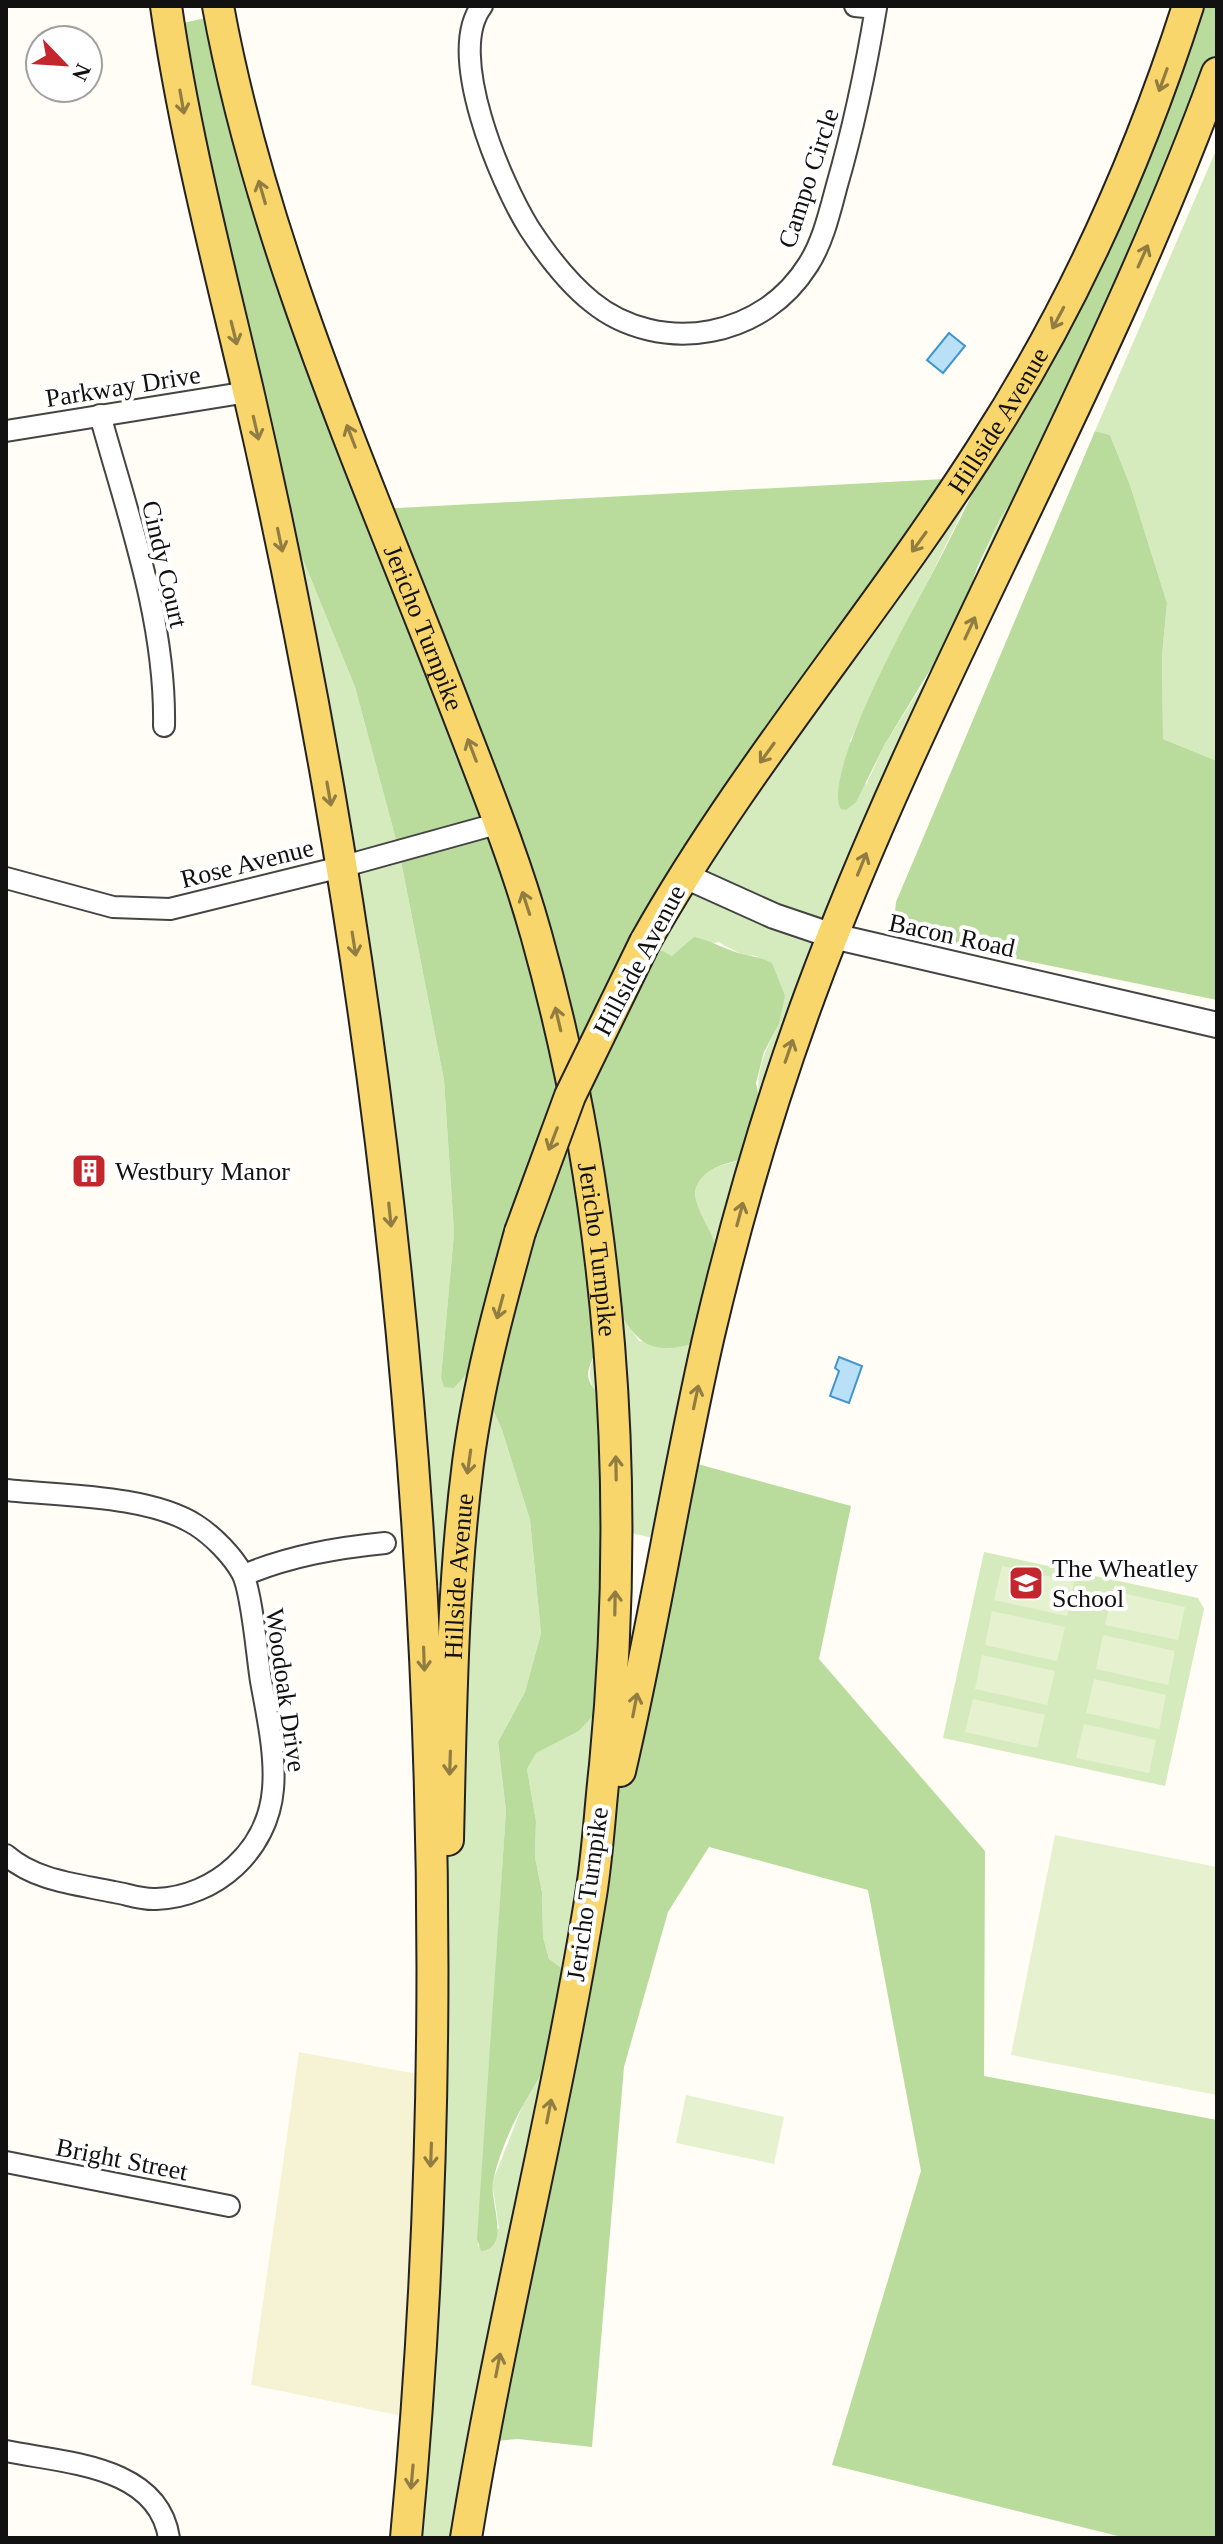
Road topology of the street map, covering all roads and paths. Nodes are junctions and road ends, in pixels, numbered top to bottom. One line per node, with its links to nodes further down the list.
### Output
1 (166, 6): 8 (main road, one-way to 8)
2 (218, 6): 12 (main road, Jericho Turnpike, one-way to 2)
3 (482, 6): 6 (street, Campo Circle)
4 (855, 6): 6 (street, Campo Circle)
5 (1188, 6): 14 (main road, Hillside Avenue, one-way to 14)
6 (876, 7)
7 (1217, 73): 16 (main road, Hillside Avenue, one-way to 7)
8 (248, 392): 9 (street, Parkway Drive); 13 (main road, one-way to 13)
9 (100, 415): 10 (street, Parkway Drive); 11 (street, Cindy Court)
10 (6, 431)
11 (164, 726)
12 (500, 823): 13 (street, Rose Avenue); 22 (main road, Jericho Turnpike, one-way to 12)
13 (341, 867): 15 (street, Rose Avenue); 23 (main road, one-way to 23)
14 (683, 875): 16 (street, Bacon Road); 23 (main road, Hillside Avenue, one-way to 23, bridge)
15 (6, 878)
16 (833, 936): 17 (street, Bacon Road); 22 (main road, Hillside Avenue, one-way to 16)
17 (1217, 1025)
18 (6, 1490): 20 (street, Woodoak Drive)
19 (385, 1543): 20 (street)
20 (244, 1575): 21 (street, Woodoak Drive)
21 (6, 1855)
22 (592, 1890): 29 (main road, Jericho Turnpike, one-way to 22)
23 (435, 2034): 28 (main road, one-way to 28)
24 (6, 2162): 25 (street, Bright Street)
25 (229, 2206)
26 (6, 2451): 27 (street)
27 (169, 2538)
28 (406, 2538)
29 (466, 2538)

